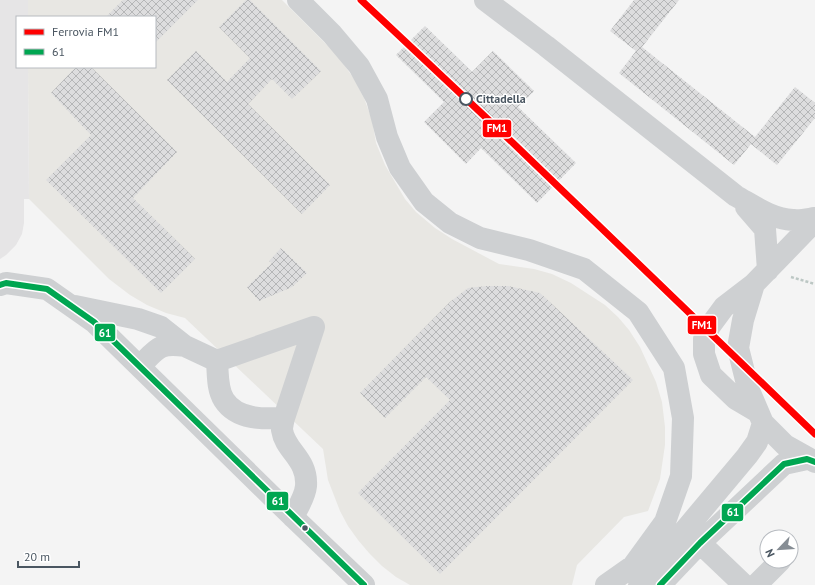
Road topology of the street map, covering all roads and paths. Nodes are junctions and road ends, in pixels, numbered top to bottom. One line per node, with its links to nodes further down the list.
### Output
1 (298, 0): 19 (street)
2 (485, 0): 3 (street)
3 (736, 196): 4 (street); 6 (street)
4 (815, 218)
5 (815, 221): 6 (street)
6 (761, 277): 13 (street); 13 (street)
7 (0, 285): 8 (street)
8 (70, 305): 9 (street); 11 (street)
9 (186, 346): 10 (street); 11 (street)
10 (217, 361): 12 (street); 12 (street)
11 (140, 366): 15 (street)
12 (284, 418): 15 (street)
13 (760, 418): 14 (street); 20 (street)
14 (812, 465): 16 (street)
15 (293, 517): 18 (street)
16 (700, 543): 21 (street); 22 (street)
17 (772, 569): 23 (street)
18 (356, 582)
19 (606, 585)
20 (639, 585)
21 (660, 585)
22 (744, 585)
23 (756, 585)

